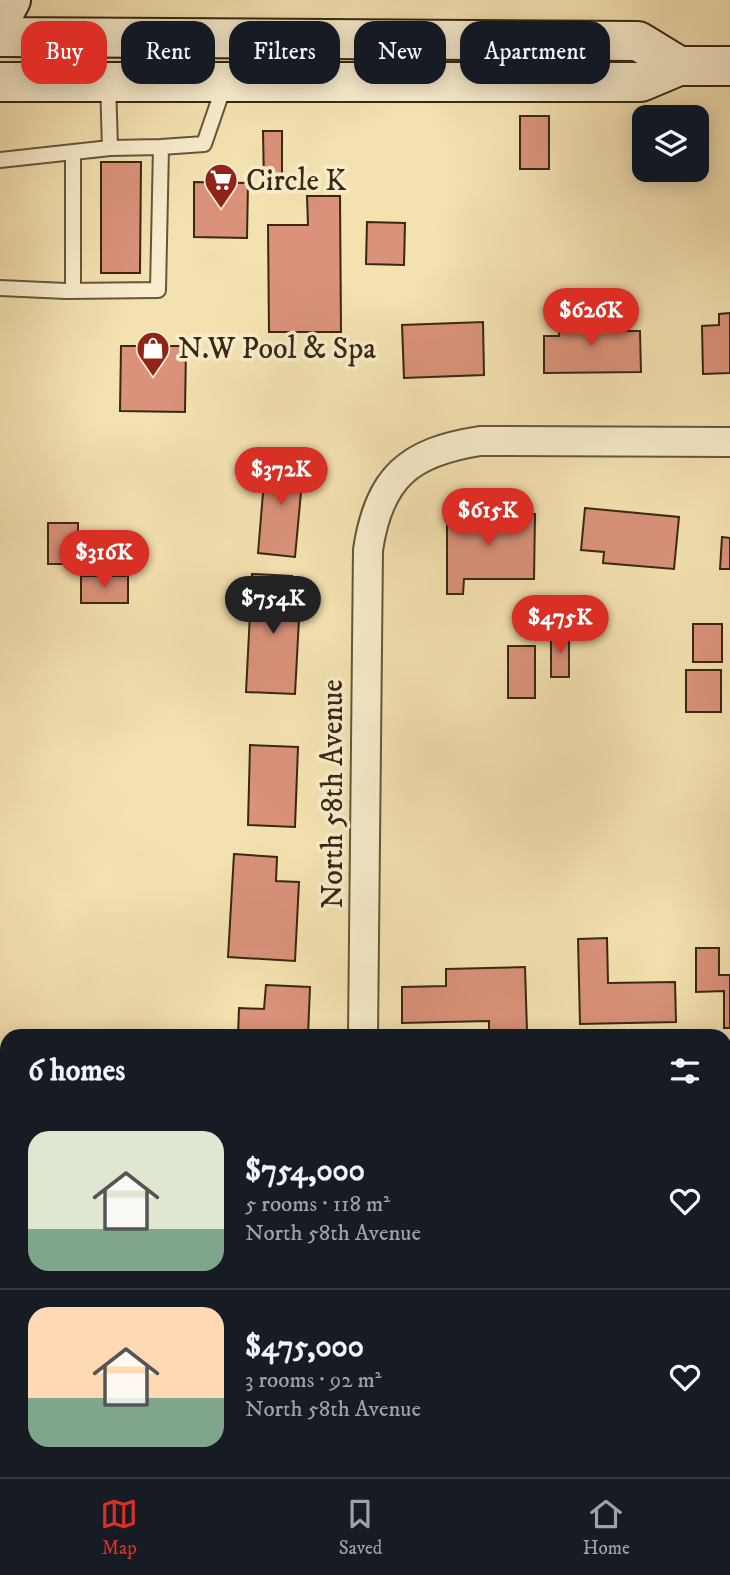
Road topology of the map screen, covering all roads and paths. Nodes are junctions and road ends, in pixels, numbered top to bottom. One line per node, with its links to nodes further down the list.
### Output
1 (11, 0): 2 (main road)
2 (0, 21)
3 (0, 37): 4 (main road)
4 (679, 66): 5 (main road); 7 (main road)
5 (730, 66)
6 (108, 81): 7 (main road); 8 (main road); 10 (lane)
7 (225, 81): 9 (lane)
8 (0, 82)
9 (161, 147): 10 (lane); 14 (lane)
10 (110, 148): 11 (lane)
11 (74, 152): 12 (lane); 14 (lane)
12 (0, 160)
13 (0, 288): 14 (lane)
14 (74, 291)
15 (730, 442): 16 (street, North 58th Avenue)
16 (363, 1029)

